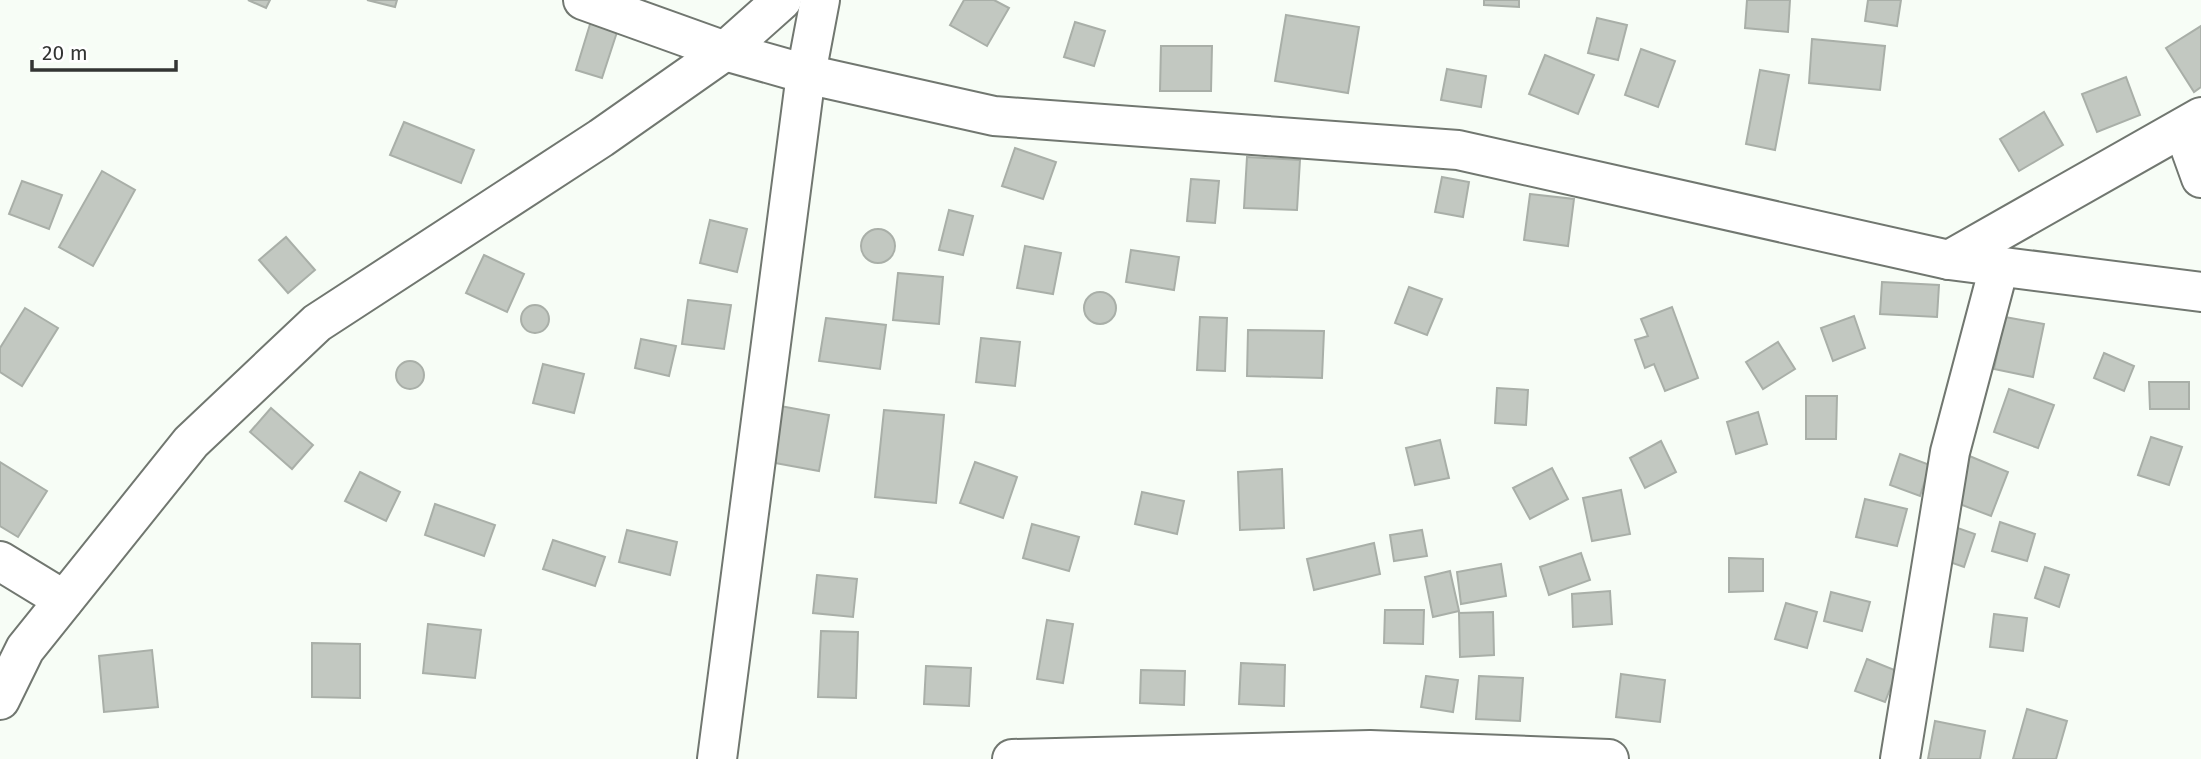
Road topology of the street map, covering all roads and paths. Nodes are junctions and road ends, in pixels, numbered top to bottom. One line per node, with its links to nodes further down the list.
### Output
1 (583, 0): 3 (street)
2 (814, 2): 3 (street); 4 (street)
3 (725, 51): 4 (street); 11 (street)
4 (806, 74): 7 (street); 13 (street)
5 (2192, 122): 6 (street); 7 (street)
6 (2201, 178)
7 (1949, 260): 8 (street)
8 (2000, 267): 9 (street); 16 (street)
9 (2201, 292)
10 (0, 561): 11 (street)
11 (64, 600): 12 (street)
12 (0, 700)
13 (717, 759)
14 (1012, 759): 15 (street)
15 (1609, 759)
16 (1900, 759)

